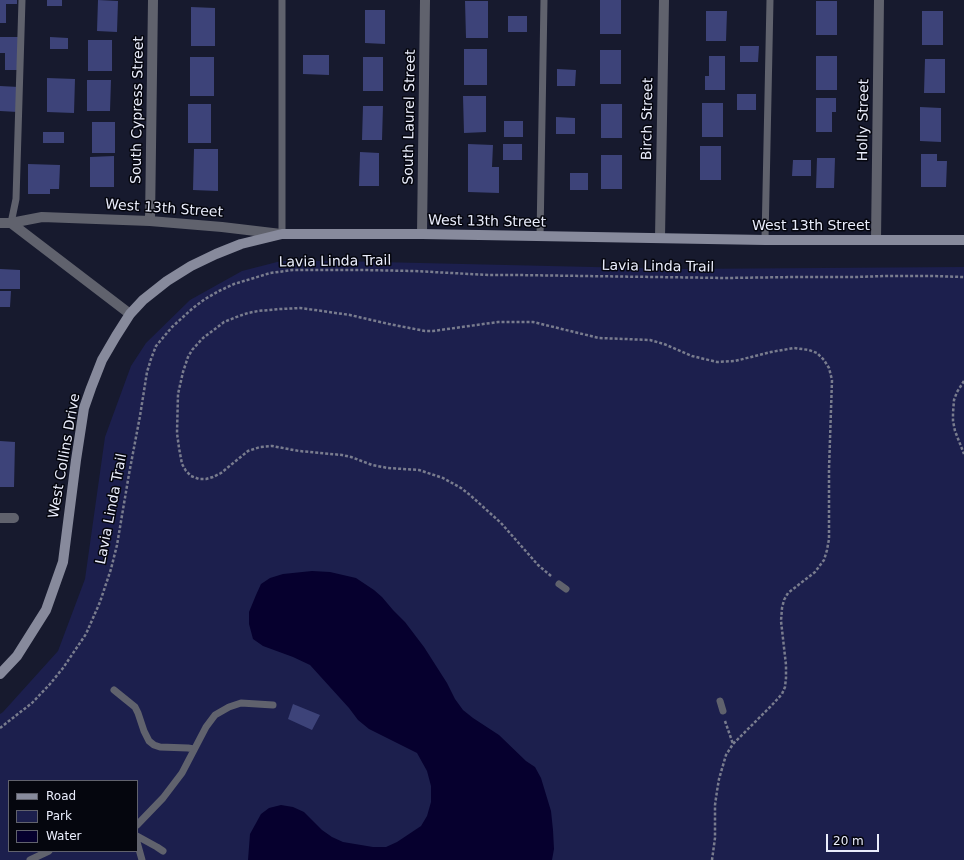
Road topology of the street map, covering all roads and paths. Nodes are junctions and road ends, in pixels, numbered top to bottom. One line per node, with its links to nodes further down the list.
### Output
1 (22, 0): 11 (lane)
2 (153, 0): 9 (street, South Cypress Street)
3 (282, 0): 12 (lane)
4 (425, 0): 13 (street, South Laurel Street)
5 (544, 0): 14 (lane)
6 (664, 0): 15 (street, Birch Street)
7 (770, 0): 16 (lane)
8 (879, 0): 17 (street, Holly Street)
9 (150, 221): 11 (street, West 13th Street); 12 (street, West 13th Street)
10 (0, 223): 11 (street, West 13th Street)
11 (11, 223): 20 (street)
12 (282, 234): 13 (main road, West 13th Street); 20 (main road, West Collins Drive)
13 (422, 234): 14 (main road, West 13th Street)
14 (540, 237): 15 (main road, West 13th Street)
15 (660, 238): 16 (main road, West 13th Street)
16 (765, 240): 17 (main road, West 13th Street)
17 (876, 240): 18 (main road, West 13th Street)
18 (964, 240)
19 (964, 277): 32 (path, Lavia Linda Trail)
20 (130, 314): 27 (main road, West Collins Drive)
21 (964, 381): 22 (path)
22 (964, 454)
23 (0, 518): 24 (street)
24 (14, 518)
25 (559, 584): 26 (lane); 33 (path)
26 (566, 589)
27 (0, 674)
28 (114, 690): 34 (lane)
29 (720, 701): 31 (lane)
30 (273, 705): 34 (lane)
31 (723, 711): 33 (path)
32 (0, 728)
33 (733, 744): 42 (path)
34 (194, 750): 35 (lane)
35 (138, 823)
36 (138, 837): 39 (lane)
37 (138, 846): 41 (lane)
38 (47, 852): 40 (lane)
39 (163, 852)
40 (30, 860)
41 (142, 860)
42 (712, 860)

